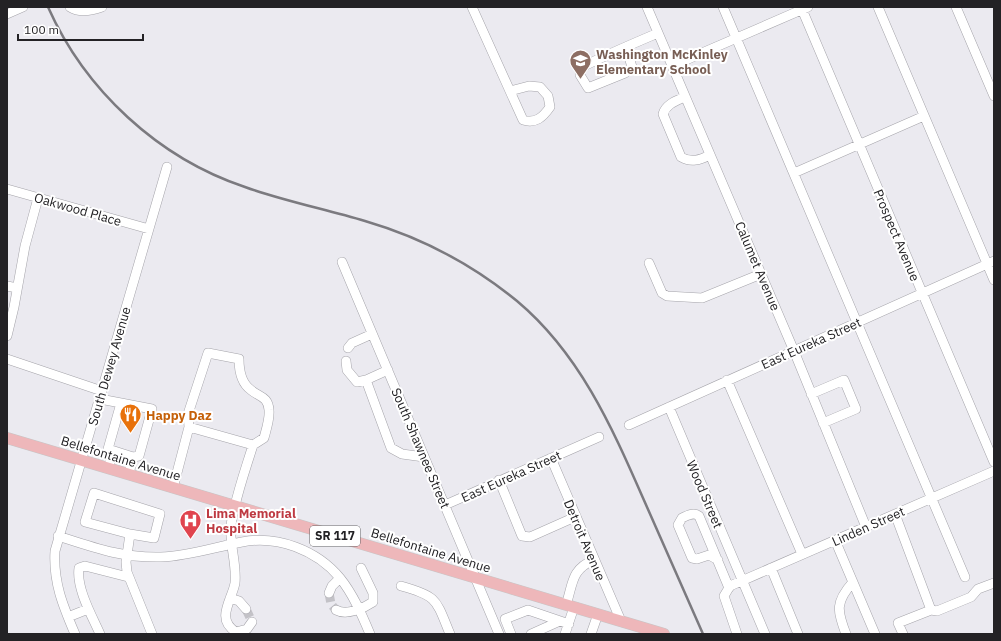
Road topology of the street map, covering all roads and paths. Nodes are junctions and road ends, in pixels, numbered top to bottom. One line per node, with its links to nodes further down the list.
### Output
1 (23, 7): 10 (street)
2 (70, 7): 3 (street)
3 (102, 7)
4 (472, 7): 15 (street)
5 (647, 7): 11 (street, Calumet Avenue)
6 (723, 7): 12 (street)
7 (878, 7): 18 (street)
8 (956, 7): 16 (street)
9 (804, 8): 12 (street); 19 (street, Prospect Avenue)
10 (7, 16)
11 (658, 33): 13 (street); 14 (street, Calumet Avenue)
12 (736, 38): 14 (street); 22 (street)
13 (626, 47): 13 (street)
14 (672, 66): 17 (street, Calumet Avenue)
15 (510, 91): 15 (street)
16 (994, 96)
17 (685, 97): 20 (street, Calumet Avenue); 20 (street)
18 (924, 116): 19 (street); 27 (street)
19 (859, 144): 22 (street); 33 (street, Prospect Avenue)
20 (710, 155): 29 (street, Calumet Avenue)
21 (167, 167): 25 (street, South Dewey Avenue)
22 (794, 173): 34 (street)
23 (7, 189): 24 (street, Oakwood Place)
24 (38, 198): 25 (street, Oakwood Place); 32 (street)
25 (149, 229): 45 (street, South Dewey Avenue)
26 (342, 262): 35 (street, South Shawnee Street)
27 (991, 262): 30 (street); 33 (street, East Eureka Street)
28 (649, 263): 29 (street)
29 (761, 274): 38 (street, Calumet Avenue)
30 (994, 280)
31 (7, 286): 32 (street)
32 (17, 288): 36 (street)
33 (922, 293): 34 (street, East Eureka Street); 59 (street, Prospect Avenue)
34 (857, 322): 38 (street, East Eureka Street); 65 (street)
35 (372, 334): 37 (street); 41 (street, South Shawnee Street)
36 (7, 336)
37 (348, 348)
38 (794, 350): 43 (street, East Eureka Street); 44 (street, Calumet Avenue)
39 (7, 359): 45 (street)
40 (346, 361): 42 (street)
41 (388, 370): 42 (street); 56 (street, South Shawnee Street)
42 (366, 380): 56 (street)
43 (727, 380): 47 (street, East Eureka Street); 75 (street)
44 (811, 394): 48 (street, Calumet Avenue); 48 (street)
45 (101, 395): 46 (street); 58 (street, South Dewey Avenue)
46 (121, 403): 54 (street); 55 (street)
47 (669, 407): 49 (street, East Eureka Street); 85 (street, Wood Street)
48 (823, 423): 70 (street, Calumet Avenue)
49 (628, 424)
50 (189, 427): 53 (street); 53 (street); 64 (street)
51 (599, 437): 57 (street, East Eureka Street)
52 (7, 438): 58 (main road, Bellefontaine Avenue / SR 117)
53 (253, 446): 67 (street)
54 (114, 451): 55 (street); 60 (street)
55 (133, 457): 62 (street)
56 (424, 457): 66 (street, South Shawnee Street)
57 (550, 458): 63 (street, East Eureka Street); 69 (street, Detroit Avenue)
58 (82, 460): 60 (main road, Bellefontaine Avenue / SR 117); 72 (street, South Dewey Avenue)
59 (994, 462)
60 (108, 468): 62 (main road, Bellefontaine Avenue / SR 117)
61 (994, 471): 65 (street, Linden Street)
62 (129, 474): 64 (main road, Bellefontaine Avenue / SR 117)
63 (499, 480): 66 (street, East Eureka Street); 69 (street)
64 (173, 488): 67 (main road, Bellefontaine Avenue / SR 117)
65 (931, 498): 68 (street, Linden Street); 82 (street)
66 (445, 505): 84 (street, South Shawnee Street)
67 (235, 506): 74 (street); 84 (main road, Bellefontaine Avenue / SR 117)
68 (895, 514): 70 (street, Linden Street); 97 (street)
69 (575, 517): 77 (street, Detroit Avenue)
70 (866, 527): 73 (street, Linden Street)
71 (130, 534): 71 (street); 76 (street)
72 (58, 536): 76 (street); 99 (street, South Dewey Avenue)
73 (835, 540): 75 (street, Linden Street); 86 (street)
74 (232, 545): 76 (street); 83 (street); 91 (street)
75 (802, 554): 80 (street, Linden Street)
76 (127, 557): 81 (street)
77 (594, 560): 92 (street); 100 (street, Detroit Avenue)
78 (718, 560): 78 (street); 89 (street)
79 (361, 568): 95 (street)
80 (771, 568): 85 (street, Linden Street); 117 (street)
81 (128, 577): 93 (street); 106 (street)
82 (965, 577)
83 (340, 578): 90 (street); 95 (street)
84 (477, 578): 92 (main road, Bellefontaine Avenue / SR 117); 109 (street, South Shawnee Street)
85 (741, 581): 89 (street, Linden Street); 116 (street, Wood Street)
86 (853, 582): 118 (street); 119 (street)
87 (994, 582): 97 (street)
88 (401, 586): 108 (street)
89 (729, 588): 115 (street)
90 (329, 593)
91 (230, 598): 94 (street); 101 (street)
92 (570, 606): 98 (main road, Bellefontaine Avenue / SR 117); 102 (street)
93 (88, 609): 99 (street); 105 (street)
94 (246, 609)
95 (359, 609): 96 (street); 107 (street)
96 (336, 610)
97 (931, 610): 120 (street)
98 (598, 614): 100 (main road, Bellefontaine Avenue / SR 117); 113 (street)
99 (68, 617): 104 (street, South Dewey Avenue)
100 (621, 621): 103 (main road, Bellefontaine Avenue / SR 117)
101 (252, 622)
102 (564, 623): 110 (street); 111 (street); 112 (street)
103 (639, 630): 114 (main road, Bellefontaine Avenue / SR 117)
104 (75, 634)
105 (100, 634)
106 (152, 634)
107 (370, 634)
108 (448, 634)
109 (499, 634)
110 (511, 634)
111 (531, 634)
112 (565, 634)
113 (591, 634)
114 (664, 634)
115 (738, 634)
116 (765, 634)
117 (798, 634)
118 (846, 634)
119 (875, 634)
120 (903, 634)

